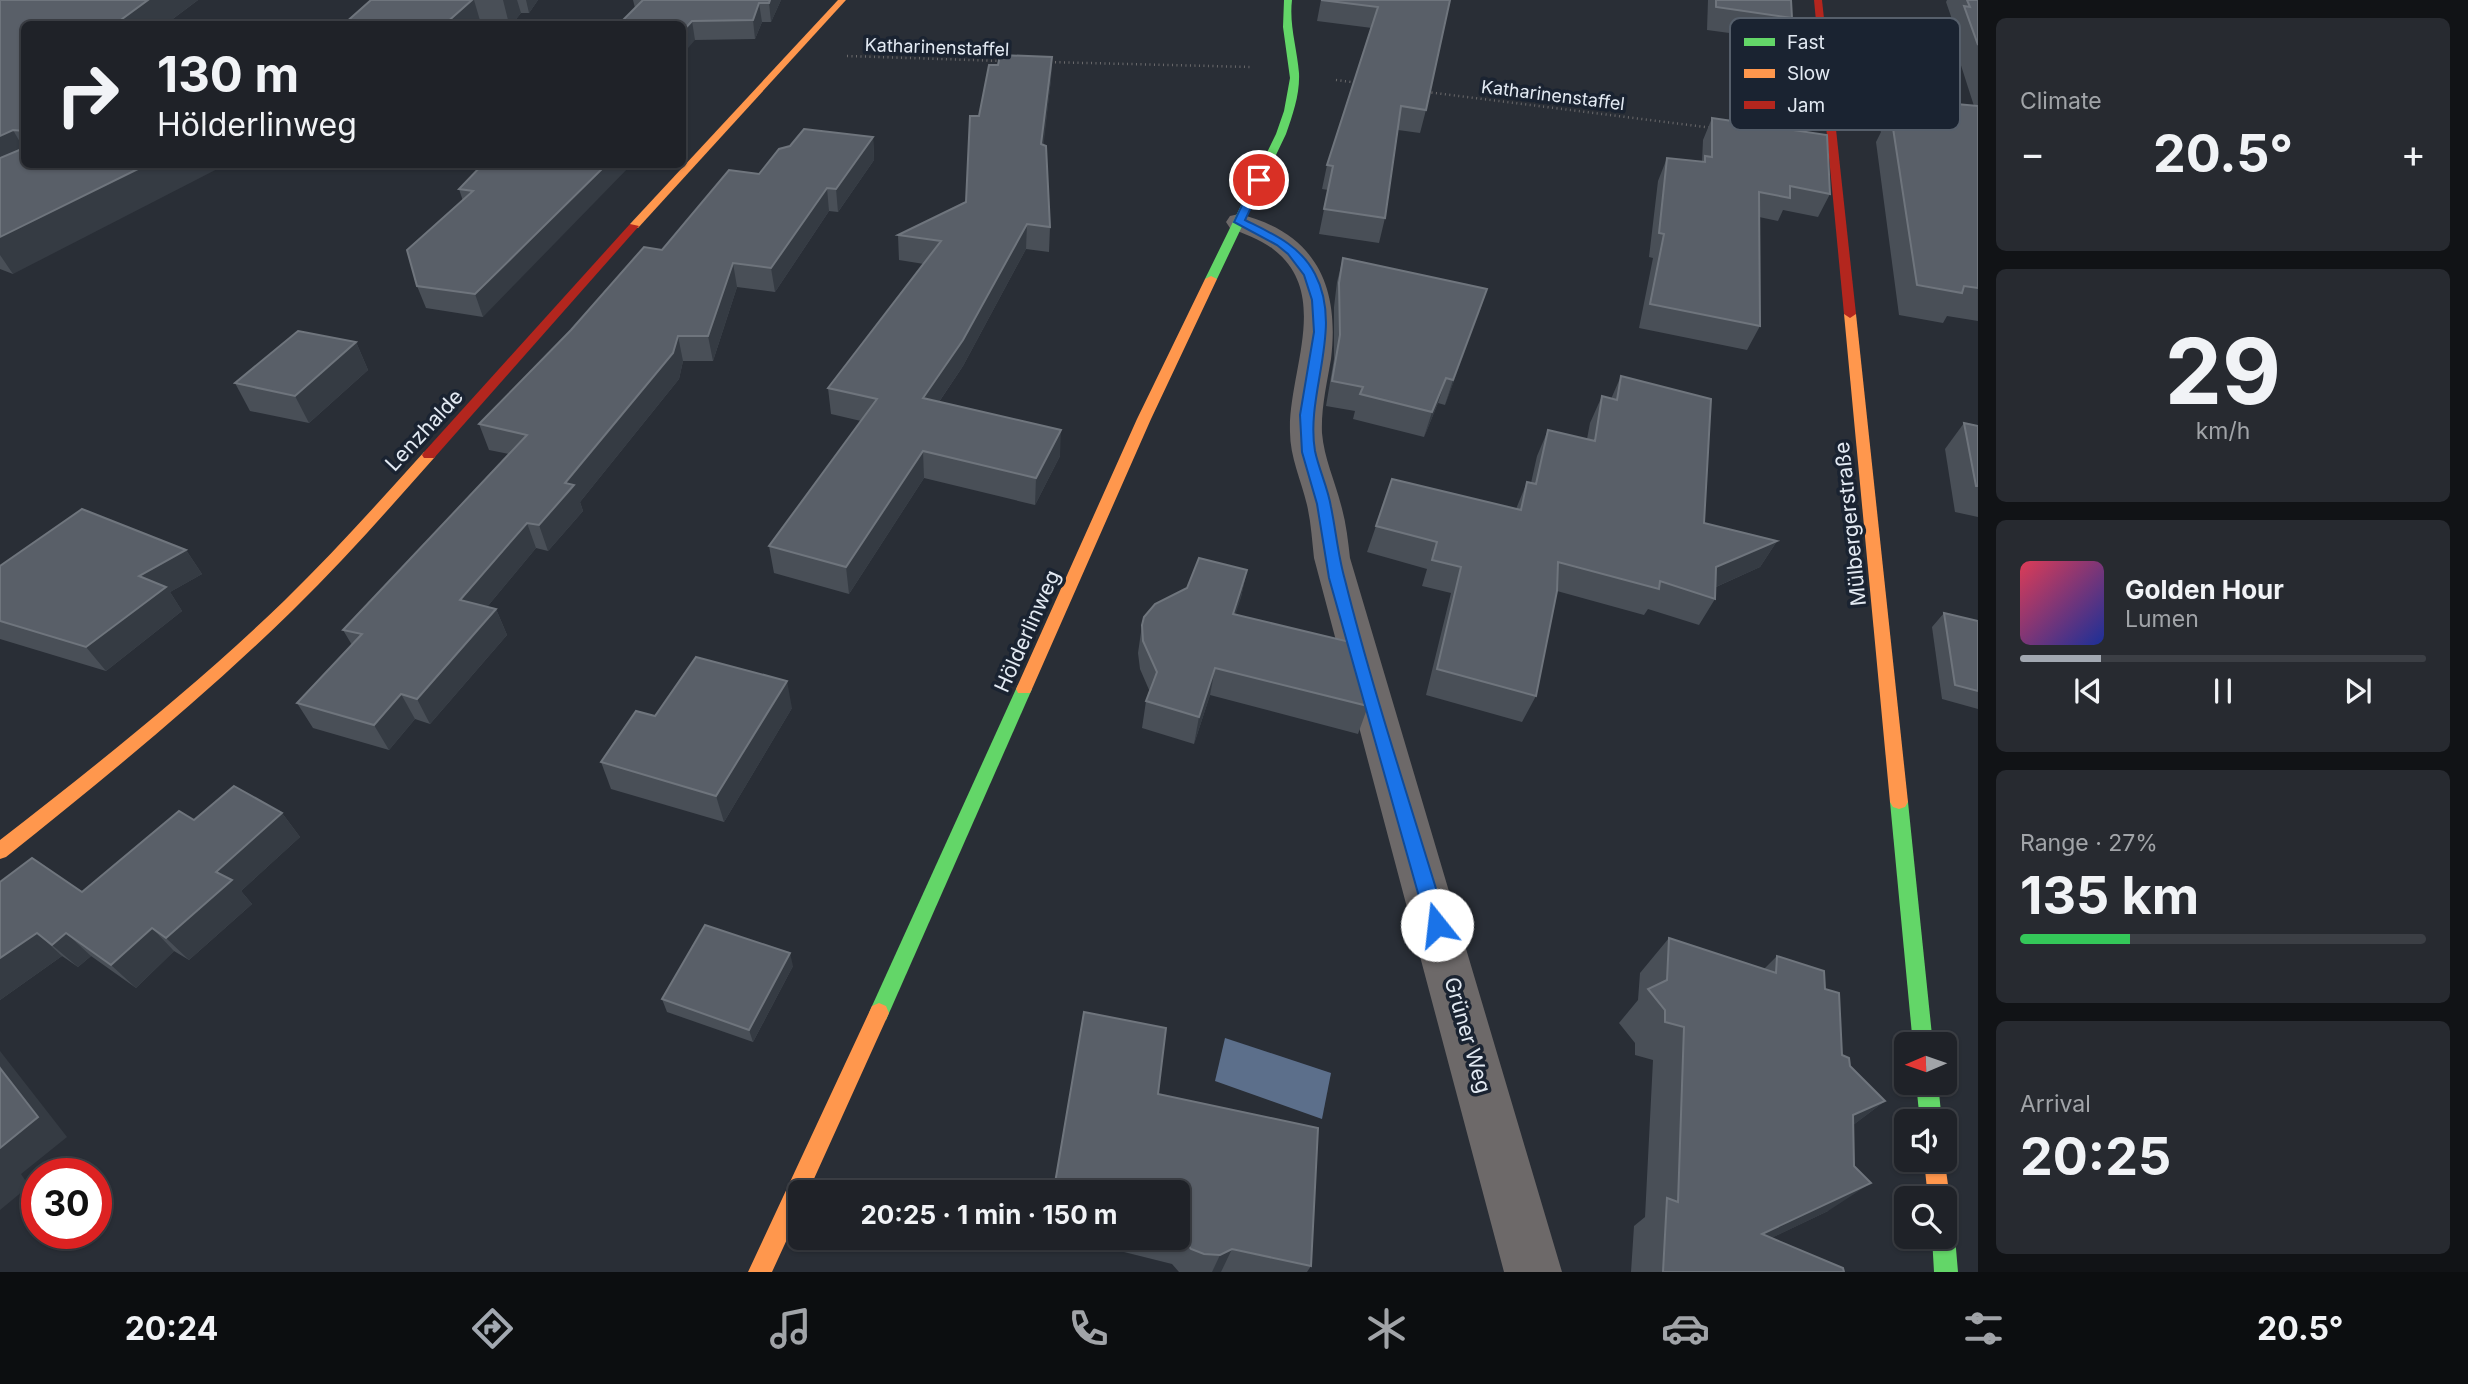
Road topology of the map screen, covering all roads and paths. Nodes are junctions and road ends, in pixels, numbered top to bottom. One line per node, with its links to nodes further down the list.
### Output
1 (842, 0): 5 (street, Lenzhalde)
2 (1288, 0): 8 (street, Hölderlinweg)
3 (1818, 0): 4 (street, Mülbergerstraße)
4 (1820, 18)
5 (790, 54): 6 (path, Katharinenstaffel); 14 (street, Lenzhalde)
6 (1003, 61)
7 (1042, 62): 8 (path)
8 (1293, 72): 9 (path); 13 (street, Hölderlinweg)
9 (1363, 83)
10 (1418, 90): 11 (path, Katharinenstaffel)
11 (1716, 128)
12 (1831, 130): 15 (street, Mülbergerstraße)
13 (1239, 222): 17 (street, Hölderlinweg); 18 (street, Grüner Weg)
14 (0, 851)
15 (1922, 1032)
16 (1944, 1249): 19 (street)
17 (760, 1272)
18 (1533, 1272)
19 (1947, 1272)

